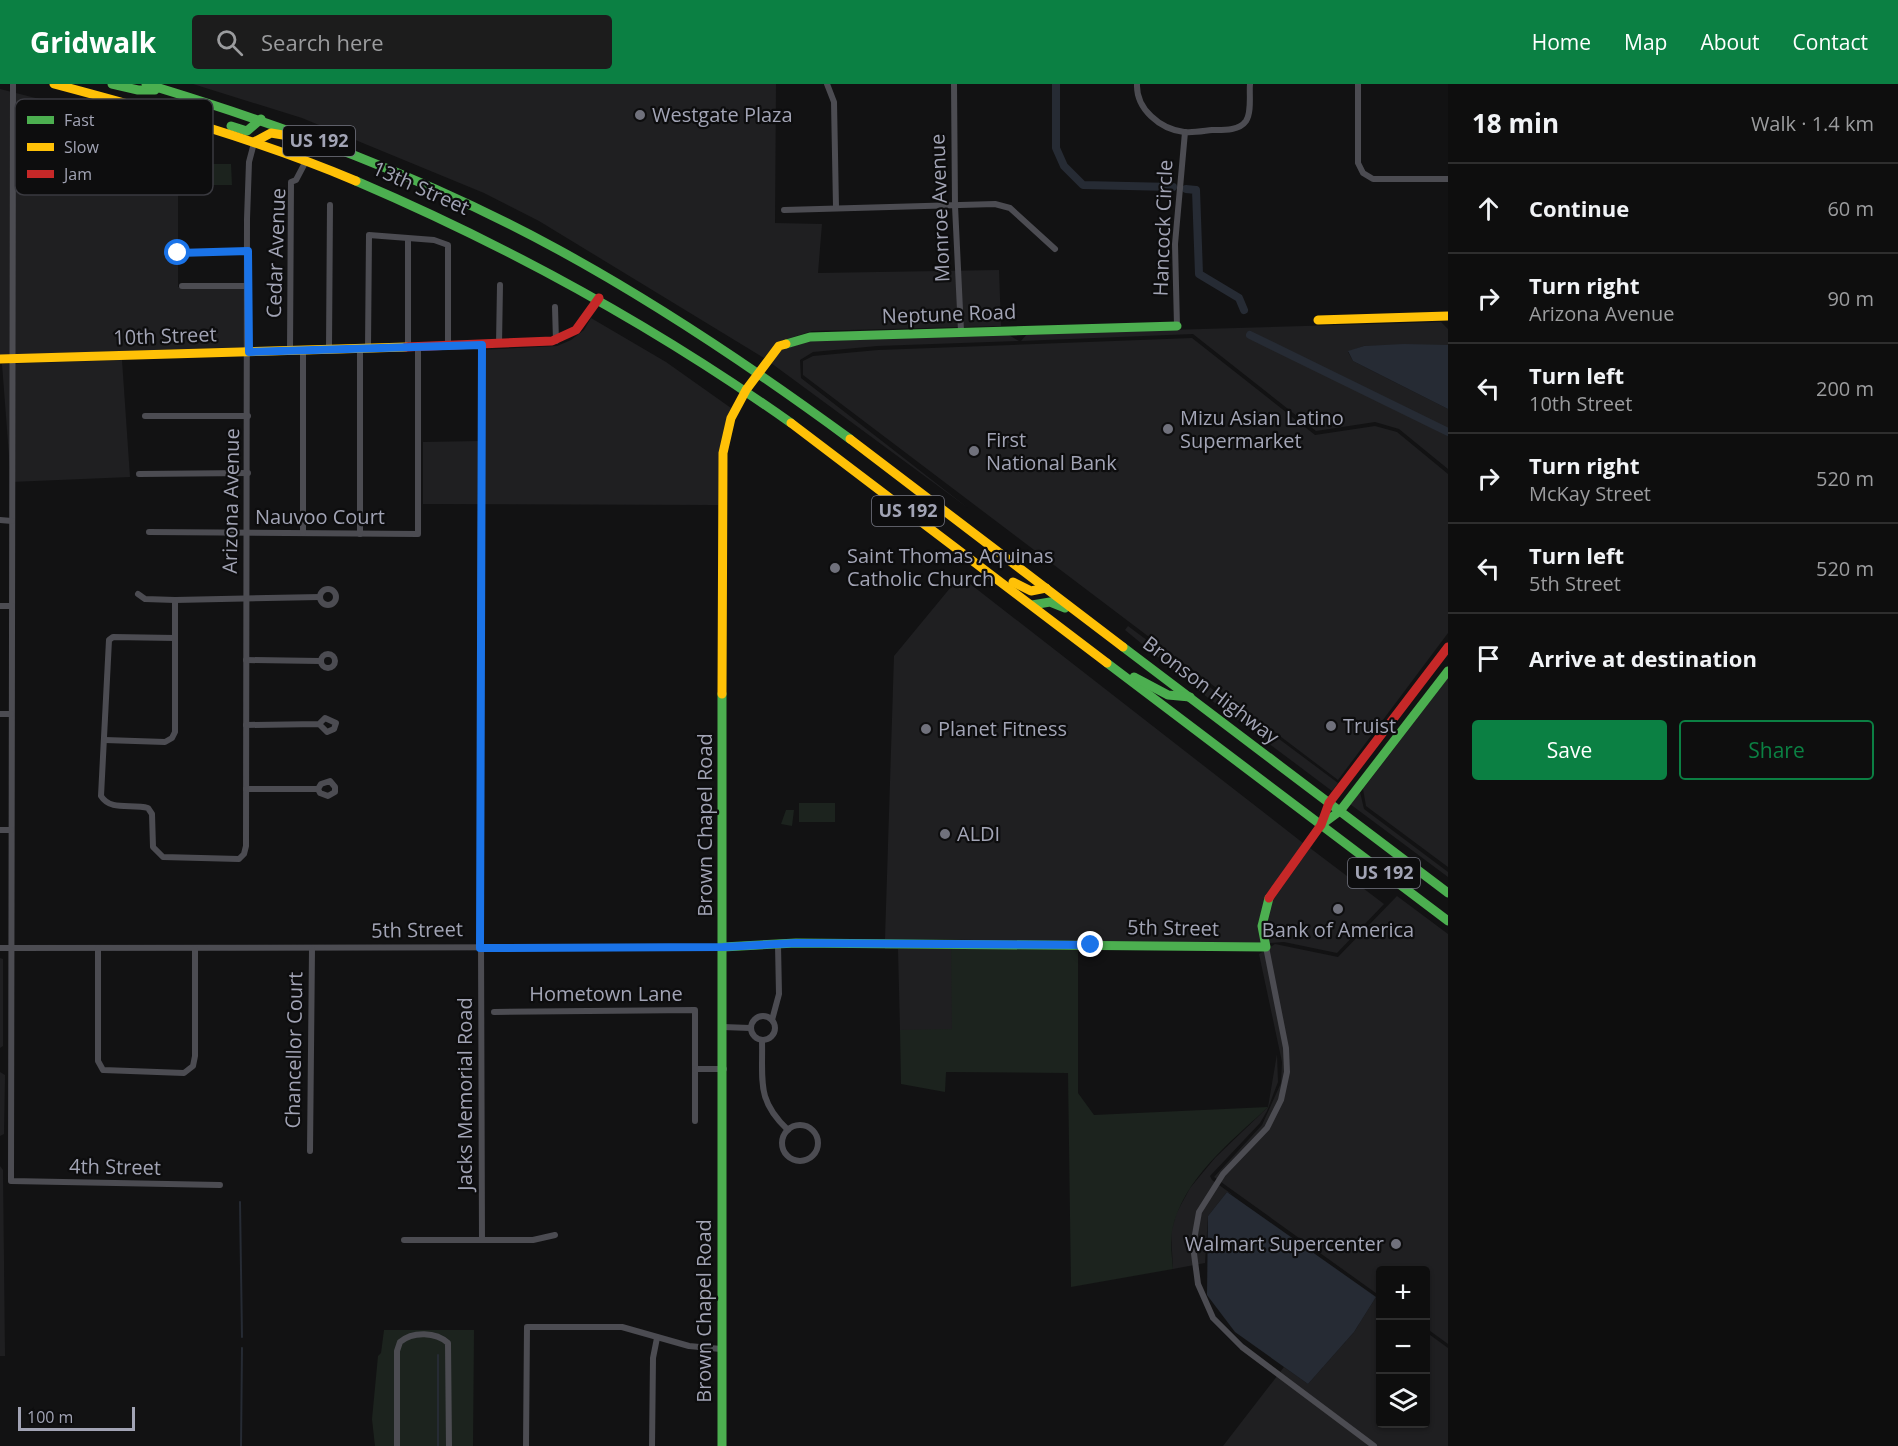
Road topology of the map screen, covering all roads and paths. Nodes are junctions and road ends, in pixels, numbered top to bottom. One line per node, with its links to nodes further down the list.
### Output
1 (13, 84): 50 (street)
2 (54, 84): 11 (main road, 13th Street / US 192)
3 (112, 84): 10 (main road)
4 (146, 84): 10 (main road, 13th Street / US 192)
5 (827, 84): 24 (street)
6 (954, 84): 23 (street, Monroe Avenue)
7 (1137, 84): 17 (street, Hancock Circle)
8 (1250, 84): 17 (street, Hancock Circle)
9 (1358, 84): 21 (street)
10 (168, 90): 12 (main road, 13th Street / US 192)
11 (111, 99)
12 (197, 99)
13 (213, 104): 14 (main road, 13th Street / US 192)
14 (261, 119): 15 (main road); 18 (main road, 13th Street / US 192)
15 (213, 120)
16 (213, 129): 19 (main road, 13th Street / US 192)
17 (1185, 132): 37 (street, Hancock Circle)
18 (315, 139): 19 (main road); 51 (main road, 13th Street / US 192)
19 (254, 142): 20 (main road, 13th Street / US 192); 28 (street, Arizona Avenue)
20 (307, 160): 33 (main road, 13th Street / US 192); 47 (street, Cedar Avenue)
21 (1448, 179)
22 (330, 205): 45 (street)
23 (955, 206): 24 (street); 27 (street); 38 (street, Monroe Avenue)
24 (836, 207): 25 (street)
25 (784, 210)
26 (408, 239): 42 (street); 43 (street); 44 (street)
27 (1054, 249)
28 (248, 251): 29 (street); 32 (street, Arizona Avenue)
29 (178, 253)
30 (500, 285): 40 (street)
31 (182, 286): 32 (street)
32 (248, 286): 48 (street, Arizona Avenue)
33 (599, 297): 39 (main road, 10th Street); 52 (main road, 13th Street / US 192)
34 (555, 307): 39 (street)
35 (1446, 319): 36 (main road)
36 (1318, 320)
37 (1177, 326): 38 (main road, Neptune Road)
38 (961, 331): 51 (main road, Neptune Road)
39 (556, 341): 40 (main road, 10th Street)
40 (499, 344): 41 (main road, 10th Street)
41 (482, 345): 42 (main road, 10th Street); 99 (street, Jacks Memorial Road)
42 (448, 346): 43 (main road, 10th Street)
43 (413, 347): 44 (main road, 10th Street); 62 (street, Nauvoo Court)
44 (364, 348): 45 (main road, 10th Street); 62 (street)
45 (329, 349): 46 (main road, 10th Street)
46 (303, 350): 47 (main road, 10th Street); 60 (street)
47 (290, 351): 48 (main road, 10th Street)
48 (249, 352): 50 (main road, 10th Street); 54 (street, Arizona Avenue)
49 (0, 359): 50 (main road, 10th Street)
50 (12, 359): 58 (street)
51 (758, 372): 52 (main road, Neptune Road); 64 (main road, Bronson Highway / US 192)
52 (746, 390): 63 (main road, US 192); 95 (main road, Brown Chapel Road)
53 (145, 417): 54 (street)
54 (248, 417): 55 (street, Arizona Avenue)
55 (248, 473): 56 (street); 61 (street, Arizona Avenue)
56 (139, 474)
57 (0, 520): 58 (street)
58 (12, 521): 71 (street)
59 (149, 532): 61 (street, Nauvoo Court)
60 (303, 533): 61 (street, Nauvoo Court); 62 (street, Nauvoo Court)
61 (247, 534): 67 (street, Arizona Avenue)
62 (360, 534)
63 (971, 559): 64 (main road); 69 (main road, US 192)
64 (1046, 588): 72 (main road, Bronson Highway / US 192)
65 (138, 594): 68 (street)
66 (320, 597): 67 (street)
67 (246, 598): 68 (street); 75 (street, Arizona Avenue)
68 (175, 600): 73 (street)
69 (1032, 605): 72 (main road); 78 (main road, Bronson Highway / US 192)
70 (0, 606): 71 (street)
71 (12, 606): 81 (street)
72 (1078, 612): 79 (main road, Bronson Highway / US 192)
73 (175, 638): 84 (street); 84 (street)
74 (1448, 647): 87 (main road)
75 (246, 660): 76 (street); 82 (street, Arizona Avenue)
76 (320, 661)
77 (1448, 671): 88 (main road)
78 (1122, 673): 79 (main road); 89 (main road, Bronson Highway / US 192)
79 (1190, 697): 87 (main road, Bronson Highway / US 192)
80 (0, 714): 81 (street)
81 (11, 714): 91 (street)
82 (246, 724): 83 (street); 85 (street, Arizona Avenue)
83 (319, 724)
84 (105, 740): 85 (street, Arizona Avenue)
85 (246, 789): 86 (street)
86 (318, 789)
87 (1329, 803): 88 (main road, Bronson Highway / US 192); 89 (main road)
88 (1340, 812): 89 (main road); 92 (main road, Bronson Highway / US 192)
89 (1321, 825): 93 (main road, Bronson Highway / US 192); 96 (main road)
90 (0, 830): 91 (street)
91 (11, 830): 100 (street)
92 (1448, 893)
93 (1448, 921)
94 (778, 945): 95 (main road, 5th Street); 96 (main road, 5th Street); 104 (street)
95 (723, 947): 99 (street, 5th Street); 105 (main road, Brown Chapel Road)
96 (1266, 947): 124 (street)
97 (0, 948): 100 (street, 5th Street)
98 (98, 948): 100 (street, 5th Street); 101 (street, 5th Street); 101 (street)
99 (480, 948): 102 (street, 5th Street); 116 (street, Jacks Memorial Road)
100 (11, 949): 113 (street, 4th Street)
101 (195, 949): 102 (street, 5th Street)
102 (312, 950): 112 (street, Chancellor Court)
103 (494, 1012): 108 (street, Hometown Lane)
104 (772, 1020): 106 (street); 107 (street)
105 (723, 1027): 106 (street); 109 (main road, Brown Chapel Road)
106 (750, 1028): 107 (street)
107 (762, 1040): 111 (street)
108 (695, 1069): 109 (street); 110 (street, Hometown Lane)
109 (724, 1070): 118 (main road, Brown Chapel Road)
110 (695, 1120)
111 (788, 1130): 111 (street)
112 (310, 1151)
113 (220, 1185)
114 (555, 1235): 116 (street)
115 (404, 1240): 116 (street)
116 (482, 1240)
117 (657, 1338): 118 (street); 121 (street); 122 (street)
118 (722, 1349): 123 (main road, Brown Chapel Road)
119 (397, 1446): 120 (street)
120 (449, 1446)
121 (526, 1446)
122 (652, 1446)
123 (722, 1446)
124 (1374, 1446)

